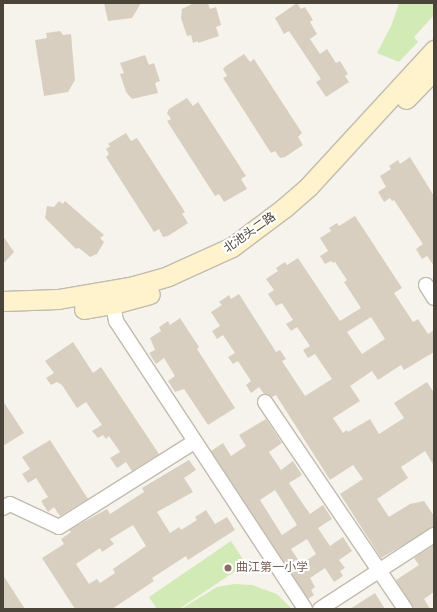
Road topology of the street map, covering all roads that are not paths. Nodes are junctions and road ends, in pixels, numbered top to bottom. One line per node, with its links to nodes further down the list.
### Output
1 (434, 50): 5 (main road, 北池头二路)
2 (434, 70): 6 (main road, 北池头二路)
3 (426, 285): 4 (street)
4 (434, 298)
5 (3, 301)
6 (113, 304): 7 (main road, 北池头二路); 9 (street)
7 (3, 313)
8 (265, 402): 12 (street)
9 (194, 442): 10 (street); 13 (street)
10 (3, 508)
11 (434, 535): 12 (street)
12 (380, 570): 14 (street); 15 (street)
13 (306, 609)
14 (320, 609)
15 (405, 609)

